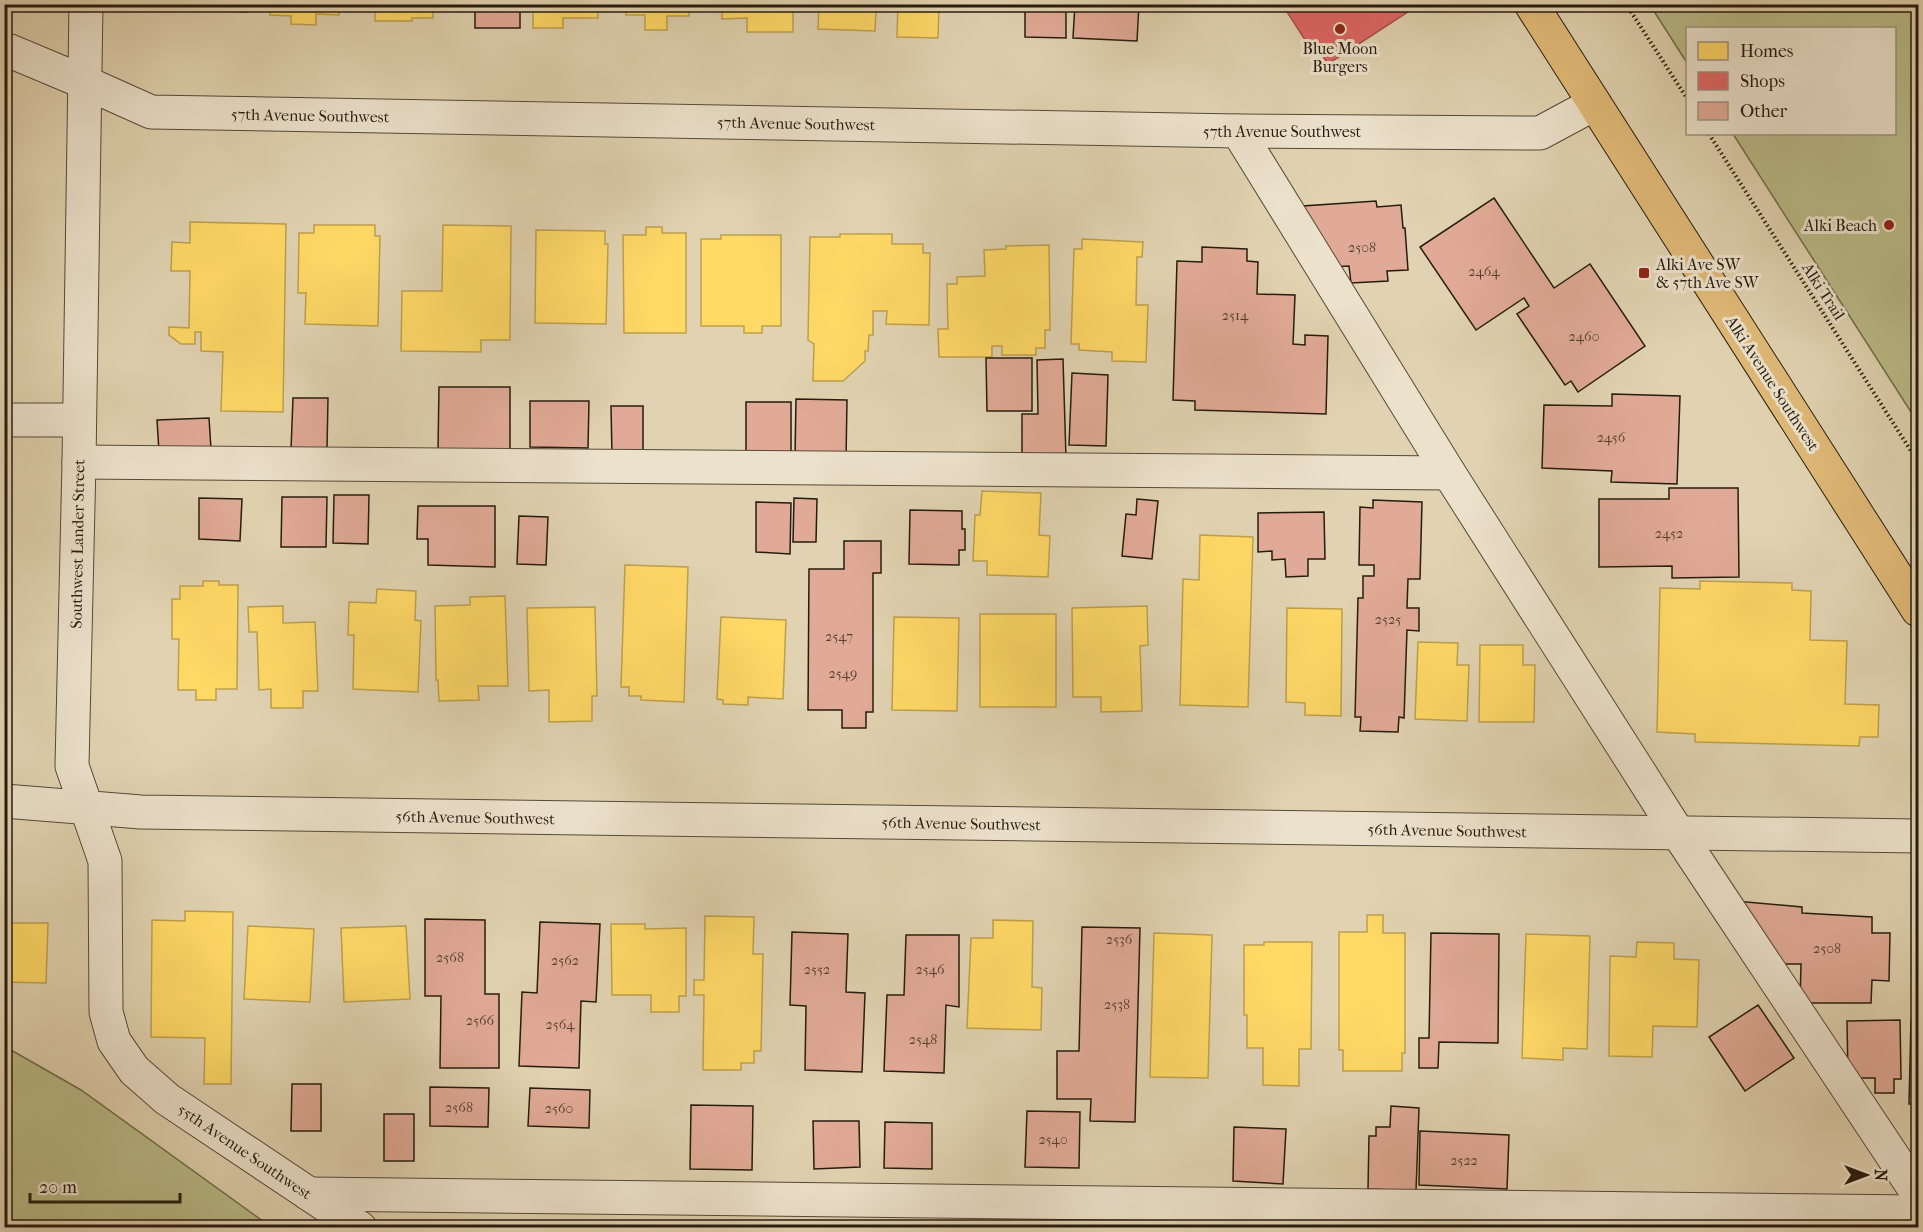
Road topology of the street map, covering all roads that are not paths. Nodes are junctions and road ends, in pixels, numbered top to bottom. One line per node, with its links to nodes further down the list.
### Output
1 (86, 4): 4 (street, Southwest Lander Street)
2 (1531, 4): 5 (main road, Alki Avenue Southwest)
3 (4, 51): 4 (street, 57th Avenue Southwest)
4 (84, 82): 6 (street, 57th Avenue Southwest); 8 (street, Southwest Lander Street)
5 (1594, 104): 6 (street, 57th Avenue Southwest); 11 (main road, Alki Avenue Southwest)
6 (1238, 131): 10 (street)
7 (4, 420): 8 (street)
8 (79, 420): 9 (street, Southwest Lander Street)
9 (79, 462): 10 (street); 13 (street, Southwest Lander Street)
10 (1449, 473): 14 (street)
11 (1918, 610)
12 (4, 801): 13 (street, 56th Avenue Southwest)
13 (87, 807): 14 (street, 56th Avenue Southwest); 16 (street, Southwest Lander Street)
14 (1678, 833): 15 (street, 56th Avenue Southwest); 18 (street)
15 (1918, 836)
16 (134, 1070): 17 (street, 55th Avenue Southwest)
17 (309, 1194): 19 (street); 20 (street, 55th Avenue Southwest)
18 (1918, 1194)
19 (1918, 1212)
20 (360, 1227)

